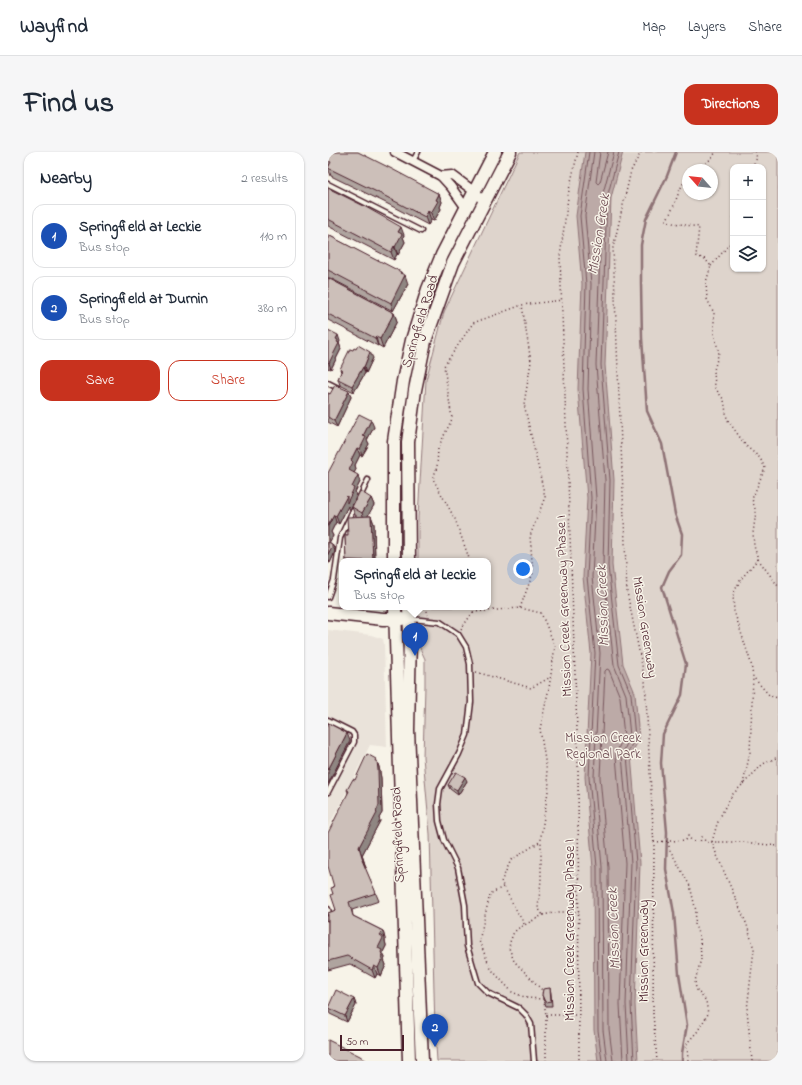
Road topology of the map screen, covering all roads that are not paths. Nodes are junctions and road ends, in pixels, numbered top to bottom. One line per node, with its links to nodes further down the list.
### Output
1 (395, 152): 5 (street)
2 (418, 152): 5 (lane)
3 (495, 152): 8 (main road, Springfield Road)
4 (510, 152): 9 (main road, Springfield Road)
5 (413, 161): 6 (street)
6 (441, 176): 8 (street); 10 (street)
7 (328, 184): 11 (lane)
8 (474, 192): 9 (street); 10 (main road, Springfield Road)
9 (484, 202): 16 (main road, Springfield Road)
10 (466, 208): 15 (main road, Springfield Road)
11 (421, 231)
12 (328, 383): 13 (lane)
13 (345, 392)
14 (368, 480): 17 (lane)
15 (394, 558)
16 (409, 558)
17 (328, 597)
18 (328, 612): 19 (main road)
19 (395, 613): 20 (main road); 25 (main road, Springfield Road)
20 (409, 613): 26 (main road, Springfield Road); 27 (lane)
21 (328, 720): 22 (lane)
22 (328, 792)
23 (328, 909): 24 (lane)
24 (328, 918)
25 (409, 1061)
26 (422, 1061)
27 (534, 1061)

